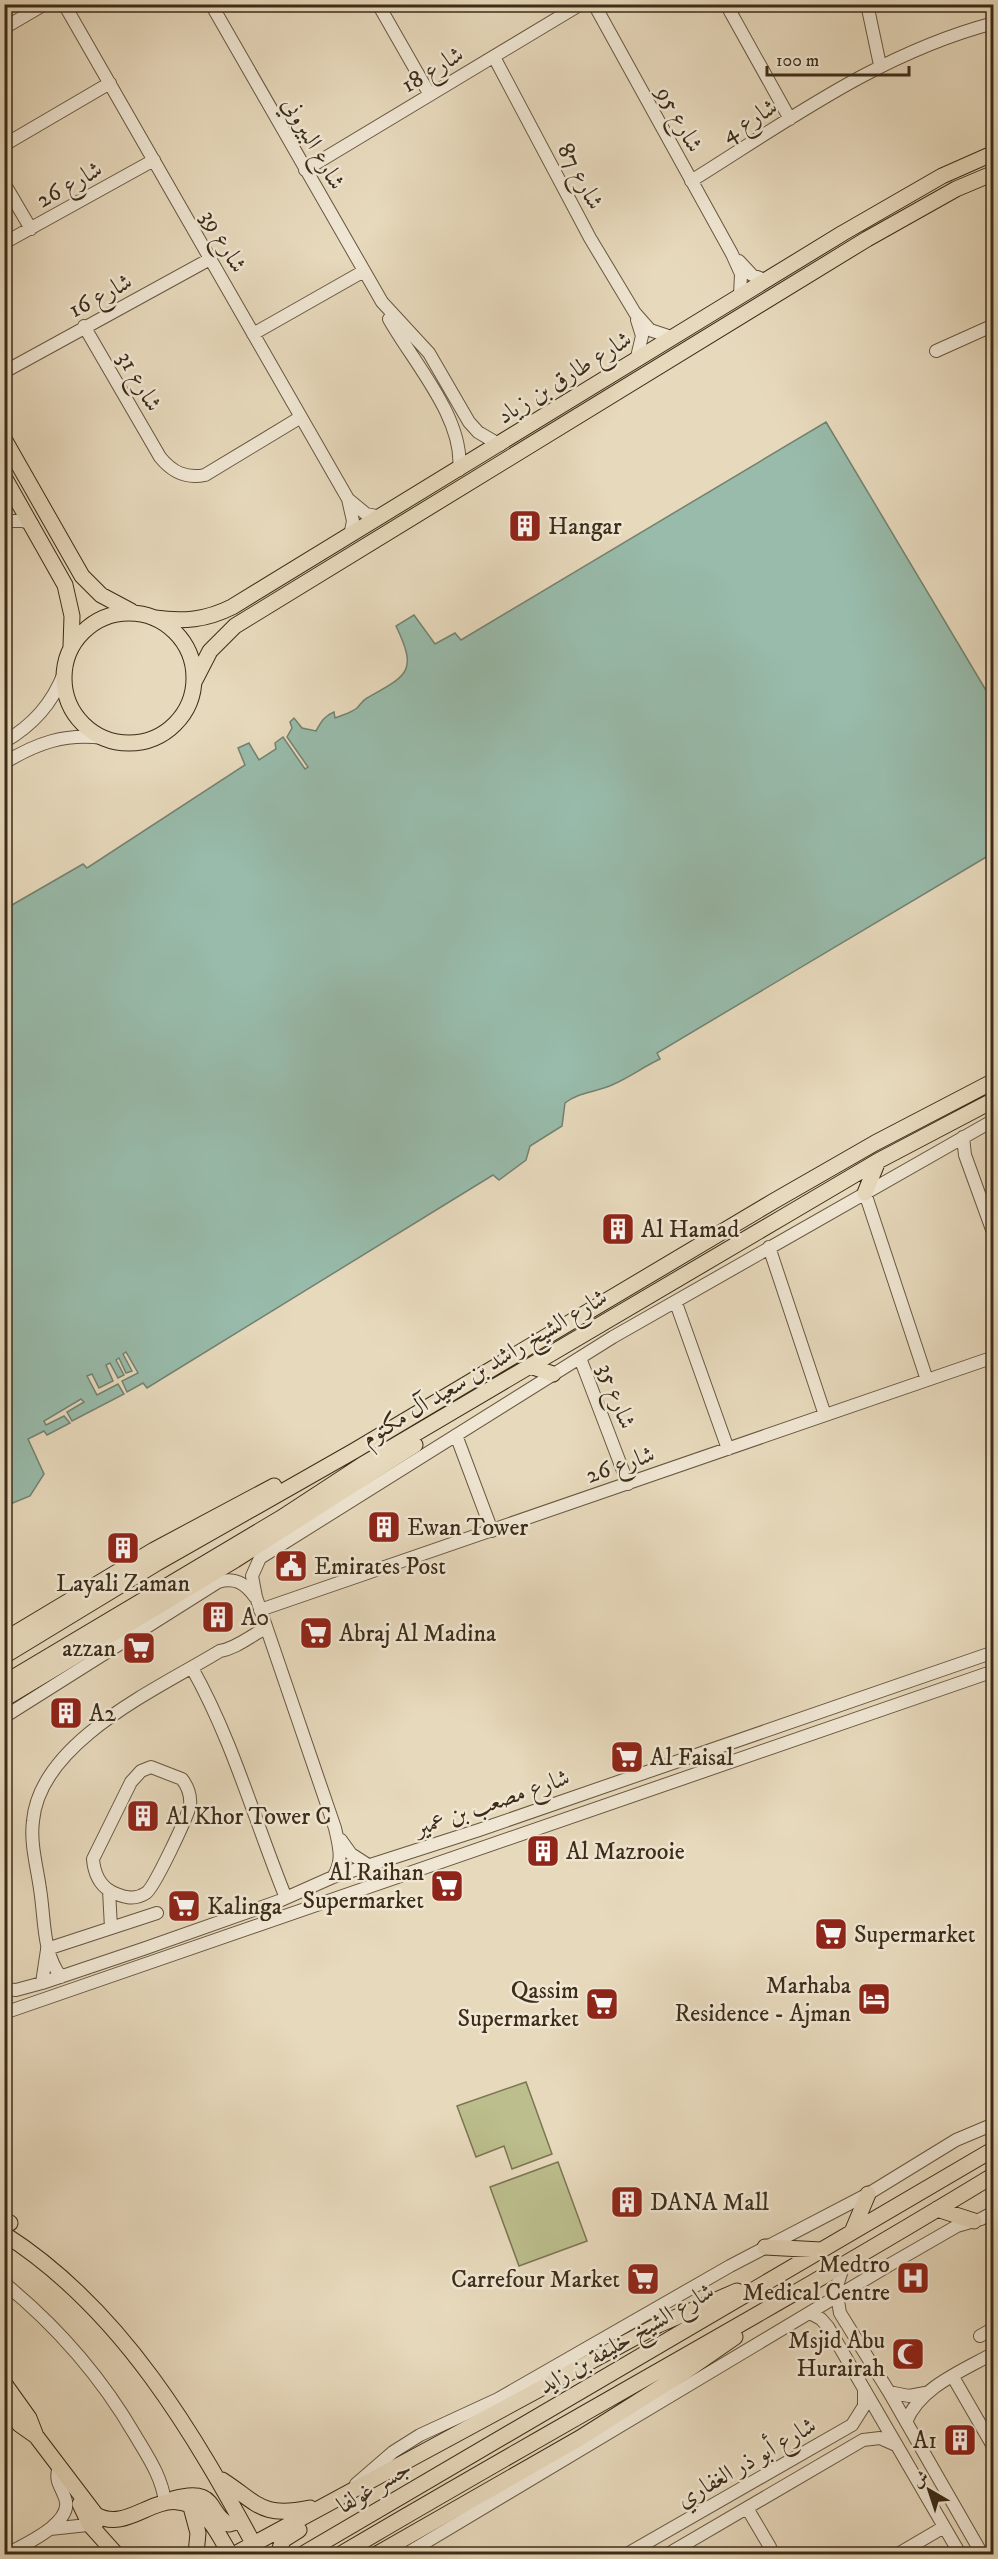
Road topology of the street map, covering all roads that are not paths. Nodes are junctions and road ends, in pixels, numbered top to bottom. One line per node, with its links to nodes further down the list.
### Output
1 (45, 4): 10 (street)
2 (64, 4): 13 (street, شارع 39)
3 (211, 4): 19 (street, شارع البيروني)
4 (378, 4): 14 (street)
5 (581, 4): 11 (street, شارع 18)
6 (594, 4): 21 (street, شارع 95)
7 (726, 4): 15 (street)
8 (867, 4): 12 (street)
9 (993, 23): 12 (street, شارع 4)
10 (4, 28)
11 (494, 57): 14 (street, شارع 18); 32 (street, شارع 87)
12 (880, 65): 15 (street, شارع 4)
13 (110, 83): 16 (street); 18 (street, شارع 39)
14 (430, 95): 19 (street, شارع 18)
15 (790, 119): 21 (street, شارع 4)
16 (4, 145)
17 (993, 153): 28 (main road, شارع طارق بن زياد)
18 (154, 160): 23 (street, شارع 26); 26 (street, شارع 39)
19 (305, 170): 27 (street, شارع البيروني)
20 (993, 173): 31 (main road, شارع طارق بن زياد)
21 (691, 181): 25 (street, شارع 95)
22 (4, 183): 23 (street)
23 (30, 230): 24 (street, شارع 26)
24 (4, 243)
25 (732, 254): 28 (street, شارع 95); 29 (street, شارع 95)
26 (210, 259): 34 (street, شارع 16); 35 (street, شارع 39)
27 (364, 272): 30 (street, شارع البيروني); 35 (street)
28 (765, 280): 29 (main road, شارع طارق بن زياد)
29 (740, 296): 31 (main road); 36 (main road, شارع طارق بن زياد)
30 (382, 302): 42 (street, شارع البيروني); 43 (street, شارع البيروني)
31 (748, 311): 55 (main road, شارع طارق بن زياد)
32 (634, 314): 36 (street, شارع 87); 38 (street, شارع 87)
33 (993, 325): 37 (street)
34 (84, 326): 39 (street, شارع 16); 40 (street, شارع 31)
35 (253, 334): 40 (street, شارع 39)
36 (671, 337): 38 (main road, شارع طارق بن زياد)
37 (936, 351)
38 (638, 357): 42 (main road, شارع طارق بن زياد)
39 (6, 370)
40 (301, 417): 45 (street, شارع 39)
41 (4, 439): 51 (main road)
42 (500, 445): 43 (main road, شارع طارق بن زياد)
43 (459, 470): 47 (main road, شارع طارق بن زياد)
44 (8, 483): 46 (street); 49 (main road)
45 (348, 499): 47 (street, شارع 39); 50 (street, شارع 39)
46 (4, 506)
47 (381, 517): 50 (main road, شارع طارق بن زياد)
48 (4, 521): 49 (street)
49 (32, 524): 53 (main road)
50 (350, 536): 52 (main road, شارع طارق بن زياد)
51 (137, 613): 52 (main road); 53 (main road)
52 (154, 618): 55 (main road)
53 (71, 647): 54 (main road)
54 (64, 673): 56 (main road); 57 (street)
55 (194, 682): 56 (main road)
56 (103, 738): 58 (street)
57 (4, 742)
58 (4, 763)
59 (993, 1081): 78 (main road, شارع الشيخ راشد بن سعيد آل مكتوم)
60 (993, 1101): 63 (main road, شارع الشيخ راشد بن سعيد آل مكتوم)
61 (993, 1120): 62 (street)
62 (963, 1137): 64 (street); 65 (street)
63 (878, 1161): 64 (main road); 70 (main road, شارع الشيخ راشد بن سعيد آل مكتوم)
64 (865, 1193): 66 (street); 72 (street)
65 (993, 1235)
66 (769, 1247): 67 (street); 73 (street)
67 (676, 1303): 69 (street); 77 (street)
68 (993, 1357): 72 (street, شارع 26)
69 (580, 1358): 71 (street); 80 (street, شارع 35)
70 (530, 1366): 71 (main road); 74 (main road, شارع الشيخ راشد بن سعيد آل مكتوم)
71 (553, 1374): 75 (street)
72 (927, 1380): 73 (street, شارع 26)
73 (825, 1416): 77 (street, شارع 26)
74 (443, 1418): 76 (main road); 92 (main road, شارع الشيخ راشد بن سعيد آل مكتوم)
75 (456, 1435): 79 (street); 81 (street)
76 (411, 1448): 79 (main road); 86 (main road)
77 (728, 1449): 80 (street, شارع 26)
78 (354, 1451): 85 (main road); 89 (main road, شارع الشيخ راشد بن سعيد آل مكتوم)
79 (401, 1469): 82 (street)
80 (628, 1484): 81 (street, شارع 26)
81 (492, 1531): 83 (street, شارع 26)
82 (256, 1598): 83 (street); 87 (street)
83 (260, 1611): 84 (street)
84 (266, 1628): 90 (street); 95 (street)
85 (4, 1640)
86 (100, 1641): 87 (main road); 93 (main road)
87 (117, 1647): 94 (street)
88 (993, 1652): 96 (street, شارع مصعب بن عمير)
89 (4, 1656)
90 (192, 1668): 99 (street); 102 (street)
91 (993, 1671): 108 (street, شارع مصعب بن عمير)
92 (4, 1683)
93 (4, 1699)
94 (4, 1717)
95 (335, 1828): 96 (street); 97 (street)
96 (368, 1865): 97 (street, شارع مصعب بن عمير)
97 (333, 1877): 99 (street, شارع مصعب بن عمير)
98 (109, 1890): 98 (street); 101 (street)
99 (283, 1900): 103 (street, شارع مصعب بن عمير)
100 (157, 1913): 101 (street)
101 (111, 1928): 102 (street)
102 (47, 1949): 103 (street); 104 (street)
103 (62, 1977): 104 (street, شارع مصعب بن عمير)
104 (42, 1983): 106 (street, شارع مصعب بن عمير)
105 (4, 1989): 106 (street, شارع مصعب بن عمير)
106 (23, 1989): 107 (street)
107 (4, 1996)
108 (4, 2013)
109 (993, 2124): 112 (street)
110 (993, 2149): 117 (main road, شارع الشيخ خليفة بن زايد)
111 (993, 2175): 113 (main road, شارع الشيخ خليفة بن زايد)
112 (868, 2194): 117 (main road); 118 (street)
113 (937, 2209): 115 (main road); 120 (main road, شارع الشيخ خليفة بن زايد)
114 (993, 2212): 115 (street)
115 (974, 2222): 123 (street)
116 (6, 2226): 149 (main road)
117 (852, 2232): 119 (main road, شارع الشيخ خليفة بن زايد)
118 (765, 2247): 119 (main road); 133 (street)
119 (821, 2250): 121 (main road, شارع الشيخ خليفة بن زايد)
120 (844, 2264): 123 (street); 124 (main road, شارع الشيخ خليفة بن زايد)
121 (765, 2282): 138 (main road); 147 (main road, شارع الشيخ خليفة بن زايد)
122 (4, 2283): 153 (street)
123 (836, 2297): 125 (street); 129 (street)
124 (772, 2306): 142 (main road); 150 (main road, شارع الشيخ خليفة بن زايد)
125 (810, 2313): 130 (street); 143 (street)
126 (993, 2328): 127 (street)
127 (980, 2336)
128 (993, 2353): 131 (street)
129 (865, 2354): 130 (street); 136 (street)
130 (849, 2363): 134 (street)
131 (953, 2377): 135 (street); 145 (street)
132 (4, 2383): 141 (main road)
133 (519, 2387): 138 (main road); 152 (street)
134 (864, 2390): 140 (street, شارع أبو ذر الغفاري); 144 (street)
135 (929, 2391): 136 (street); 139 (street)
136 (889, 2392): 139 (street)
137 (4, 2403): 141 (main road)
138 (508, 2407): 152 (main road)
139 (906, 2422): 179 (street)
140 (836, 2434): 146 (street); 174 (street, شارع أبو ذر الغفاري)
141 (36, 2436): 148 (main road)
142 (580, 2438): 143 (main road); 156 (main road)
143 (600, 2439): 158 (street)
144 (896, 2445): 146 (street, شارع أبو ذر الغفاري); 161 (street)
145 (993, 2448)
146 (845, 2450): 155 (street, شارع أبو ذر الغفاري)
147 (468, 2457): 170 (main road, جسر غولفا)
148 (59, 2467): 151 (main road); 162 (street)
149 (214, 2474): 152 (main road); 157 (main road)
150 (477, 2474): 171 (main road, جسر غولفا)
151 (73, 2485): 159 (main road); 160 (main road)
152 (335, 2501): 163 (main road); 169 (main road)
153 (165, 2502): 154 (main road); 157 (main road); 159 (main road)
154 (191, 2507): 166 (main road); 167 (main road)
155 (747, 2508): 175 (street, شارع أبو ذر الغفاري); 176 (street)
156 (447, 2515): 158 (main road); 172 (main road)
157 (239, 2517): 163 (main road)
158 (466, 2517): 173 (street)
159 (115, 2521): 160 (street)
160 (90, 2525): 162 (street); 165 (main road)
161 (944, 2527): 177 (street); 178 (street)
162 (50, 2529): 164 (street)
163 (255, 2551): 168 (main road)
164 (7, 2554)
165 (116, 2554)
166 (196, 2554)
167 (230, 2554)
168 (235, 2554)
169 (278, 2554)
170 (303, 2554)
171 (341, 2554)
172 (377, 2554)
173 (406, 2554)
174 (627, 2554)
175 (668, 2554)
176 (771, 2554)
177 (898, 2554)
178 (960, 2554)
179 (982, 2554)

